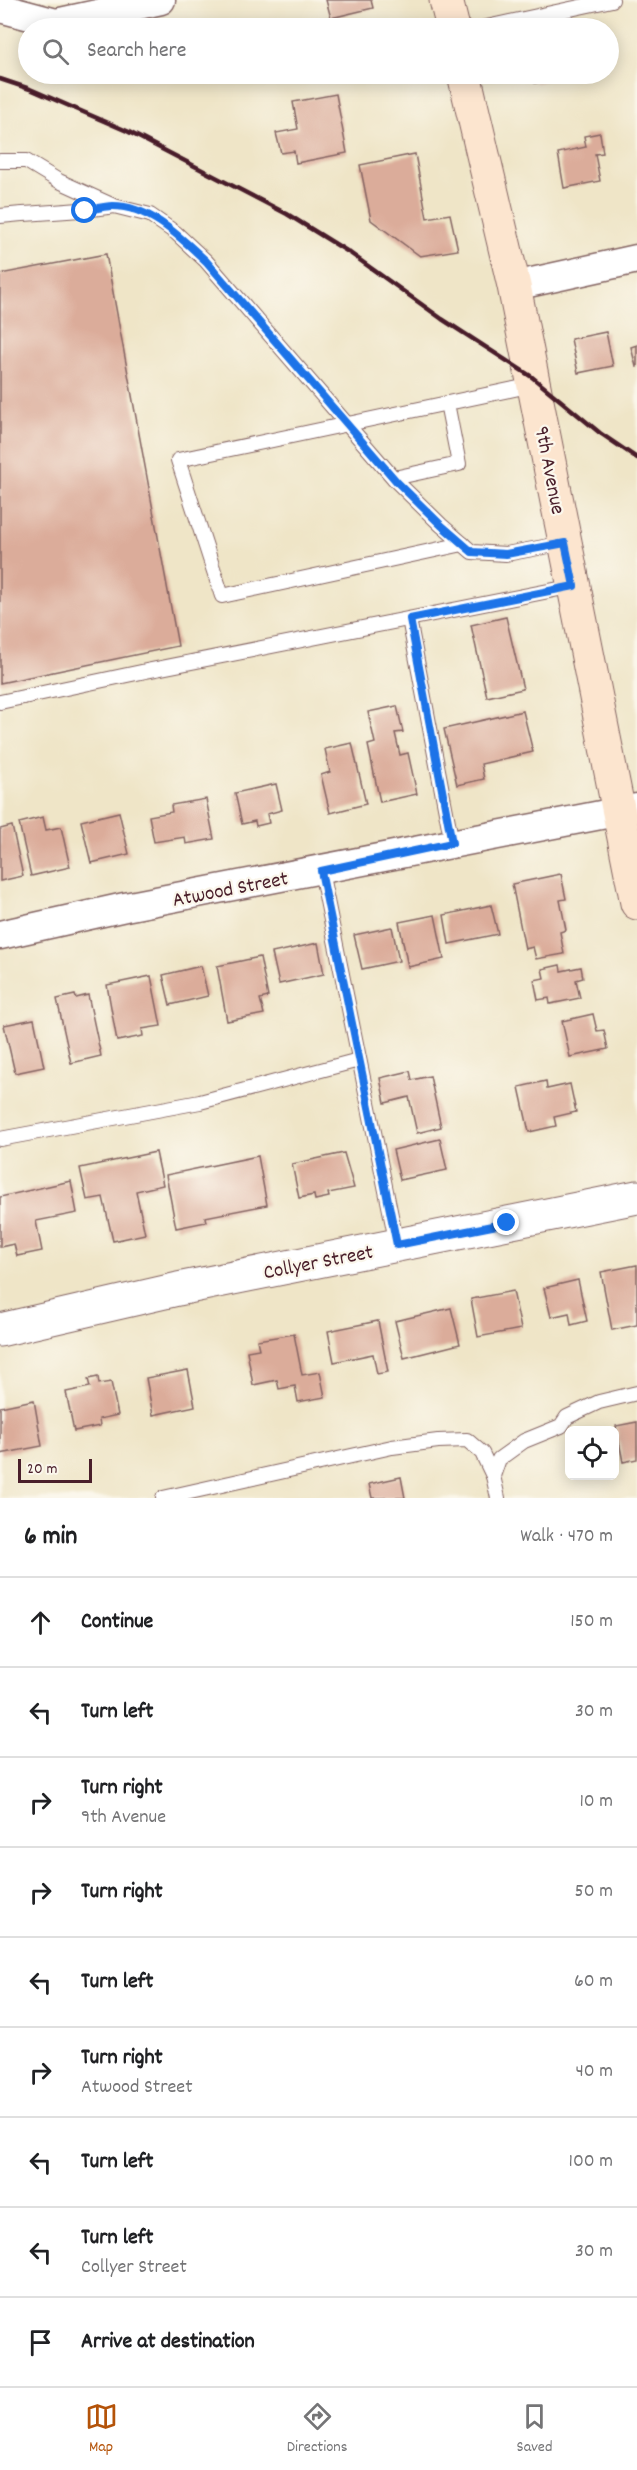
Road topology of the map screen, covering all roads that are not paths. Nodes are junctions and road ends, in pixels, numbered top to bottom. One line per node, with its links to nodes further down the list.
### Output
1 (161, 0): 6 (street)
2 (446, 0): 7 (main road)
3 (612, 0): 8 (lane)
4 (0, 8): 5 (street)
5 (37, 18)
6 (79, 18)
7 (450, 18)
8 (528, 18)
9 (466, 84): 14 (main road, 9th Avenue)
10 (0, 161): 11 (lane)
11 (114, 206): 12 (lane); 17 (lane)
12 (0, 216)
13 (637, 259): 14 (street)
14 (514, 286): 15 (main road, 9th Avenue)
15 (533, 384): 16 (lane); 19 (main road, 9th Avenue)
16 (447, 403): 17 (lane); 18 (lane)
17 (347, 424): 18 (lane); 20 (lane)
18 (394, 478): 20 (lane)
19 (565, 543): 20 (lane); 21 (main road, 9th Avenue)
20 (463, 544)
21 (574, 586): 22 (lane); 24 (main road, 9th Avenue)
22 (410, 619): 23 (lane); 25 (lane)
23 (0, 702)
24 (628, 809): 25 (street, Atwood Street); 27 (main road, 9th Avenue)
25 (452, 843): 26 (street, Atwood Street)
26 (321, 871): 28 (street, Atwood Street); 29 (lane)
27 (637, 903)
28 (0, 935)
29 (359, 1060): 30 (lane); 32 (lane)
30 (0, 1139)
31 (637, 1197): 32 (street, Collyer Street)
32 (397, 1245): 33 (street, Collyer Street)
33 (0, 1329)
34 (637, 1393): 35 (lane)
35 (493, 1476): 36 (lane); 37 (lane)
36 (163, 1498)
37 (498, 1498)

